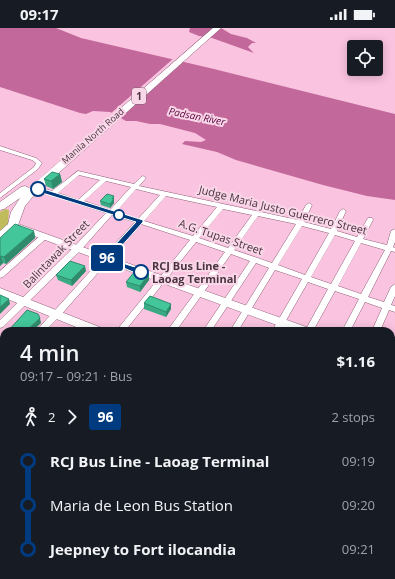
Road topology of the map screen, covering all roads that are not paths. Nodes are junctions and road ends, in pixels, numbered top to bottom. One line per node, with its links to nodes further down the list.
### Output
1 (212, 28): 4 (highway, Manila North Road / 1)
2 (217, 28): 4 (highway, Manila North Road / 1)
3 (0, 148): 7 (street)
4 (58, 164): 17 (highway, Manila North Road / 1); 24 (highway, Manila North Road / 1)
5 (143, 178): 9 (street, Balintawak Street)
6 (105, 179): 9 (street, Judge Maria Justo Guerrero Street); 11 (street, Judge Maria Justo Guerrero Street); 14 (street)
7 (18, 183): 8 (street); 13 (street)
8 (27, 186)
9 (135, 187): 12 (street, Judge Maria Justo Guerrero Street); 19 (street, Balintawak Street)
10 (38, 189): 11 (street, A.G. Tupas Street)
11 (53, 194): 14 (street, A.G. Tupas Street)
12 (164, 194): 16 (street, Judge Maria Justo Guerrero Street); 22 (street)
13 (0, 196)
14 (80, 202): 19 (street, A.G. Tupas Street)
15 (309, 205): 23 (street)
16 (222, 206): 20 (street, Judge Maria Justo Guerrero Street); 29 (street)
17 (0, 207)
18 (343, 211): 26 (street)
19 (112, 212): 22 (street, A.G. Tupas Street); 31 (street, Balintawak Street)
20 (258, 213): 23 (street, Judge Maria Justo Guerrero Street); 33 (street)
21 (370, 220): 30 (street)
22 (140, 221): 29 (street, A.G. Tupas Street); 34 (street)
23 (300, 223): 26 (street, Judge Maria Justo Guerrero Street); 36 (street)
24 (13, 225): 27 (highway); 28 (main road)
25 (395, 231): 32 (street)
26 (333, 232): 30 (street, Judge Maria Justo Guerrero Street); 38 (street)
27 (0, 237)
28 (44, 237): 31 (main road); 37 (street)
29 (194, 239): 33 (street, A.G. Tupas Street); 39 (street)
30 (360, 240): 32 (street, Judge Maria Justo Guerrero Street); 40 (street)
31 (77, 249): 34 (main road); 45 (street, Balintawak Street)
32 (392, 249): 44 (street)
33 (230, 252): 35 (street, A.G. Tupas Street); 43 (street)
34 (106, 259): 39 (main road); 50 (street)
35 (255, 260): 36 (street, A.G. Tupas Street); 46 (street)
36 (274, 266): 38 (street, A.G. Tupas Street); 49 (street)
37 (0, 275)
38 (307, 278): 40 (street, A.G. Tupas Street); 58 (street)
39 (162, 279): 43 (main road); 54 (street)
40 (334, 287): 44 (street, A.G. Tupas Street); 59 (street)
41 (395, 287): 47 (street)
42 (0, 292): 45 (main road)
43 (200, 293): 46 (main road); 55 (street)
44 (364, 298): 47 (street, A.G. Tupas Street); 60 (street)
45 (25, 302): 50 (main road); 51 (street, Balintawak Street)
46 (226, 302): 49 (main road); 56 (street)
47 (387, 306): 48 (street, A.G. Tupas Street); 61 (street)
48 (395, 309)
49 (247, 310): 57 (street); 58 (main road)
50 (57, 314): 52 (street); 53 (main road)
51 (0, 325)
52 (44, 327)
53 (88, 327)
54 (123, 327)
55 (174, 327)
56 (210, 327)
57 (236, 327)
58 (279, 327)
59 (311, 327)
60 (348, 327)
61 (378, 327)

